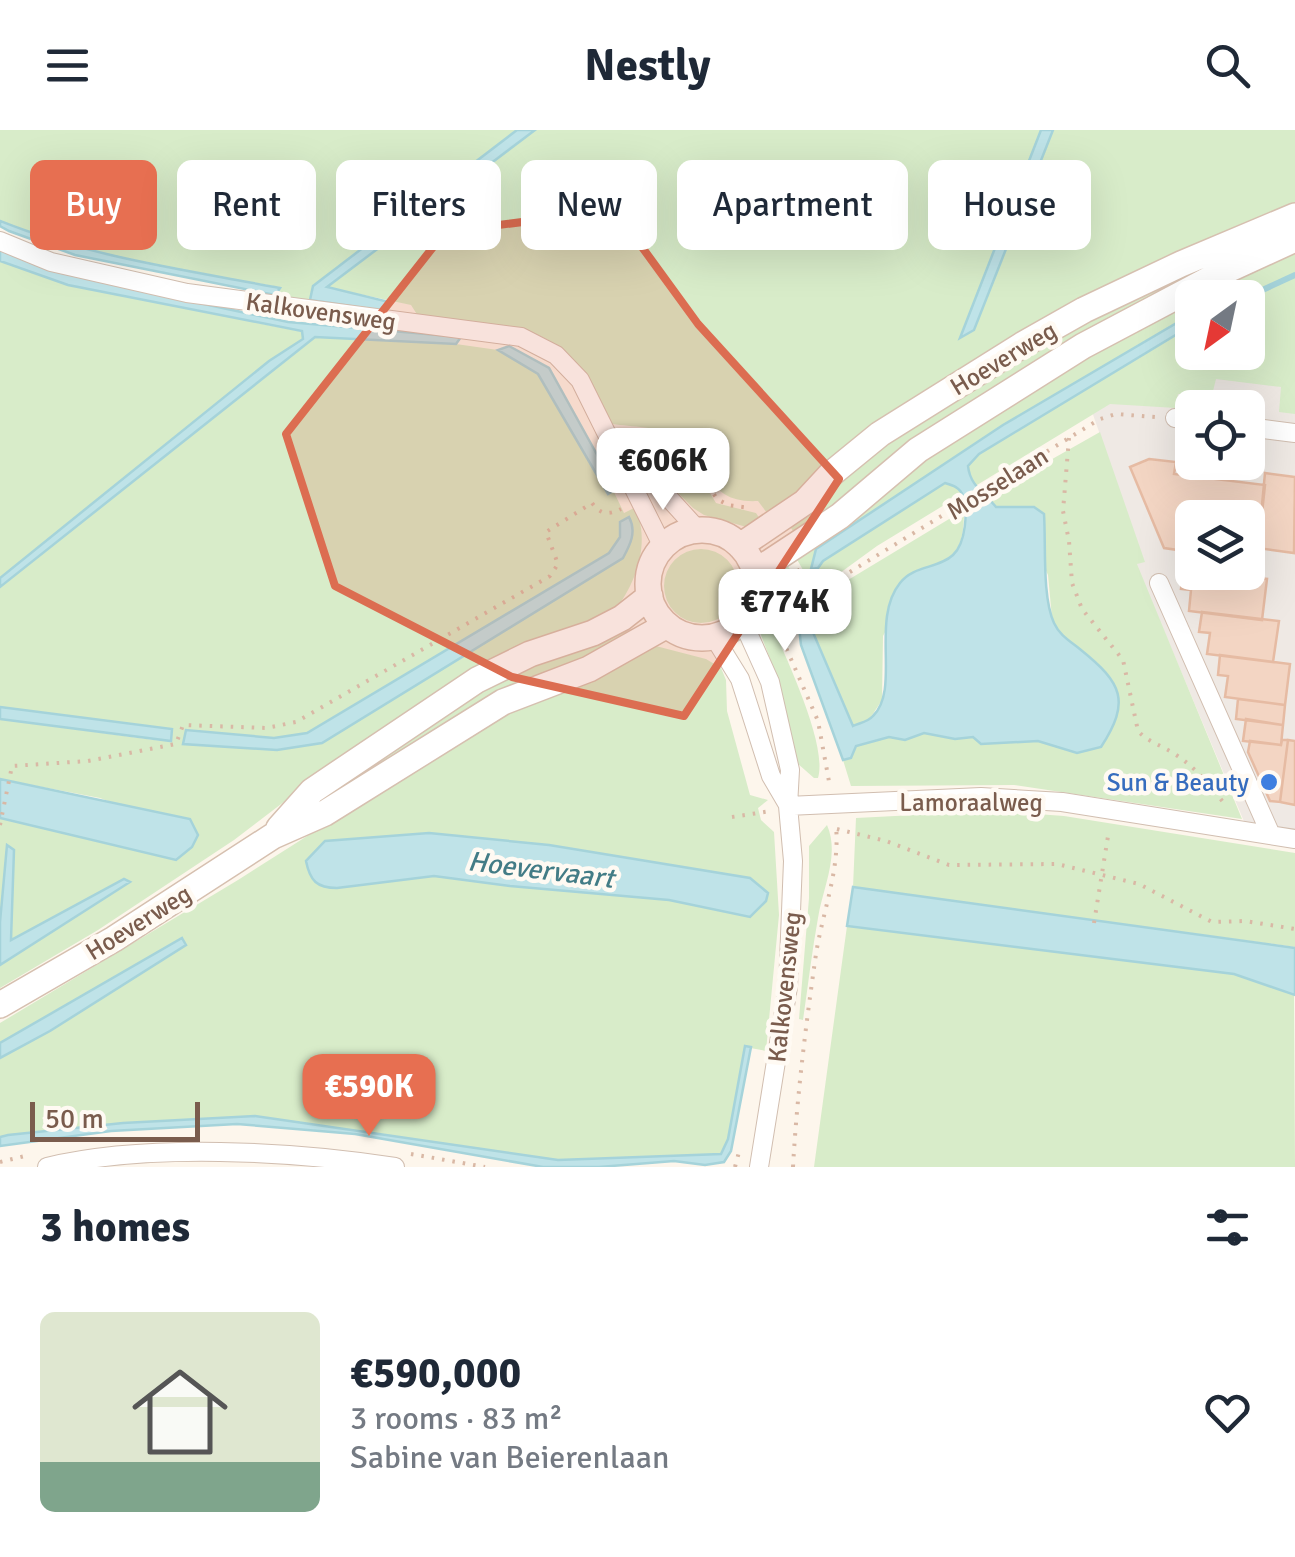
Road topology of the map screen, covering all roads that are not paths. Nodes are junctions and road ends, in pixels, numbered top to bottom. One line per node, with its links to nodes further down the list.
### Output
1 (1295, 216): 8 (main road, Hoeverweg)
2 (1295, 239): 10 (main road, Hoeverweg)
3 (0, 241): 4 (street, Kalkovensweg)
4 (602, 429): 7 (street, Kalkovensweg); 9 (street, Kalkovensweg)
5 (1265, 430): 6 (street)
6 (1295, 434)
7 (698, 530): 8 (main road); 9 (main road)
8 (740, 546): 10 (main road)
9 (663, 548): 12 (main road)
10 (755, 572): 13 (main road)
11 (1159, 583): 17 (street)
12 (650, 596): 14 (main road); 18 (main road, Hoeverweg)
13 (742, 620): 15 (main road); 16 (street, Kalkovensweg)
14 (667, 626): 15 (main road); 18 (main road, Hoeverweg)
15 (714, 637): 16 (street, Kalkovensweg)
16 (788, 806): 17 (street, Lamoraalweg); 23 (street, Kalkovensweg)
17 (1271, 835): 19 (street, Lamoraalweg)
18 (273, 836): 20 (main road, Hoeverweg)
19 (1295, 839)
20 (0, 1005)
21 (48, 1167): 22 (street)
22 (395, 1167)
23 (759, 1167)

